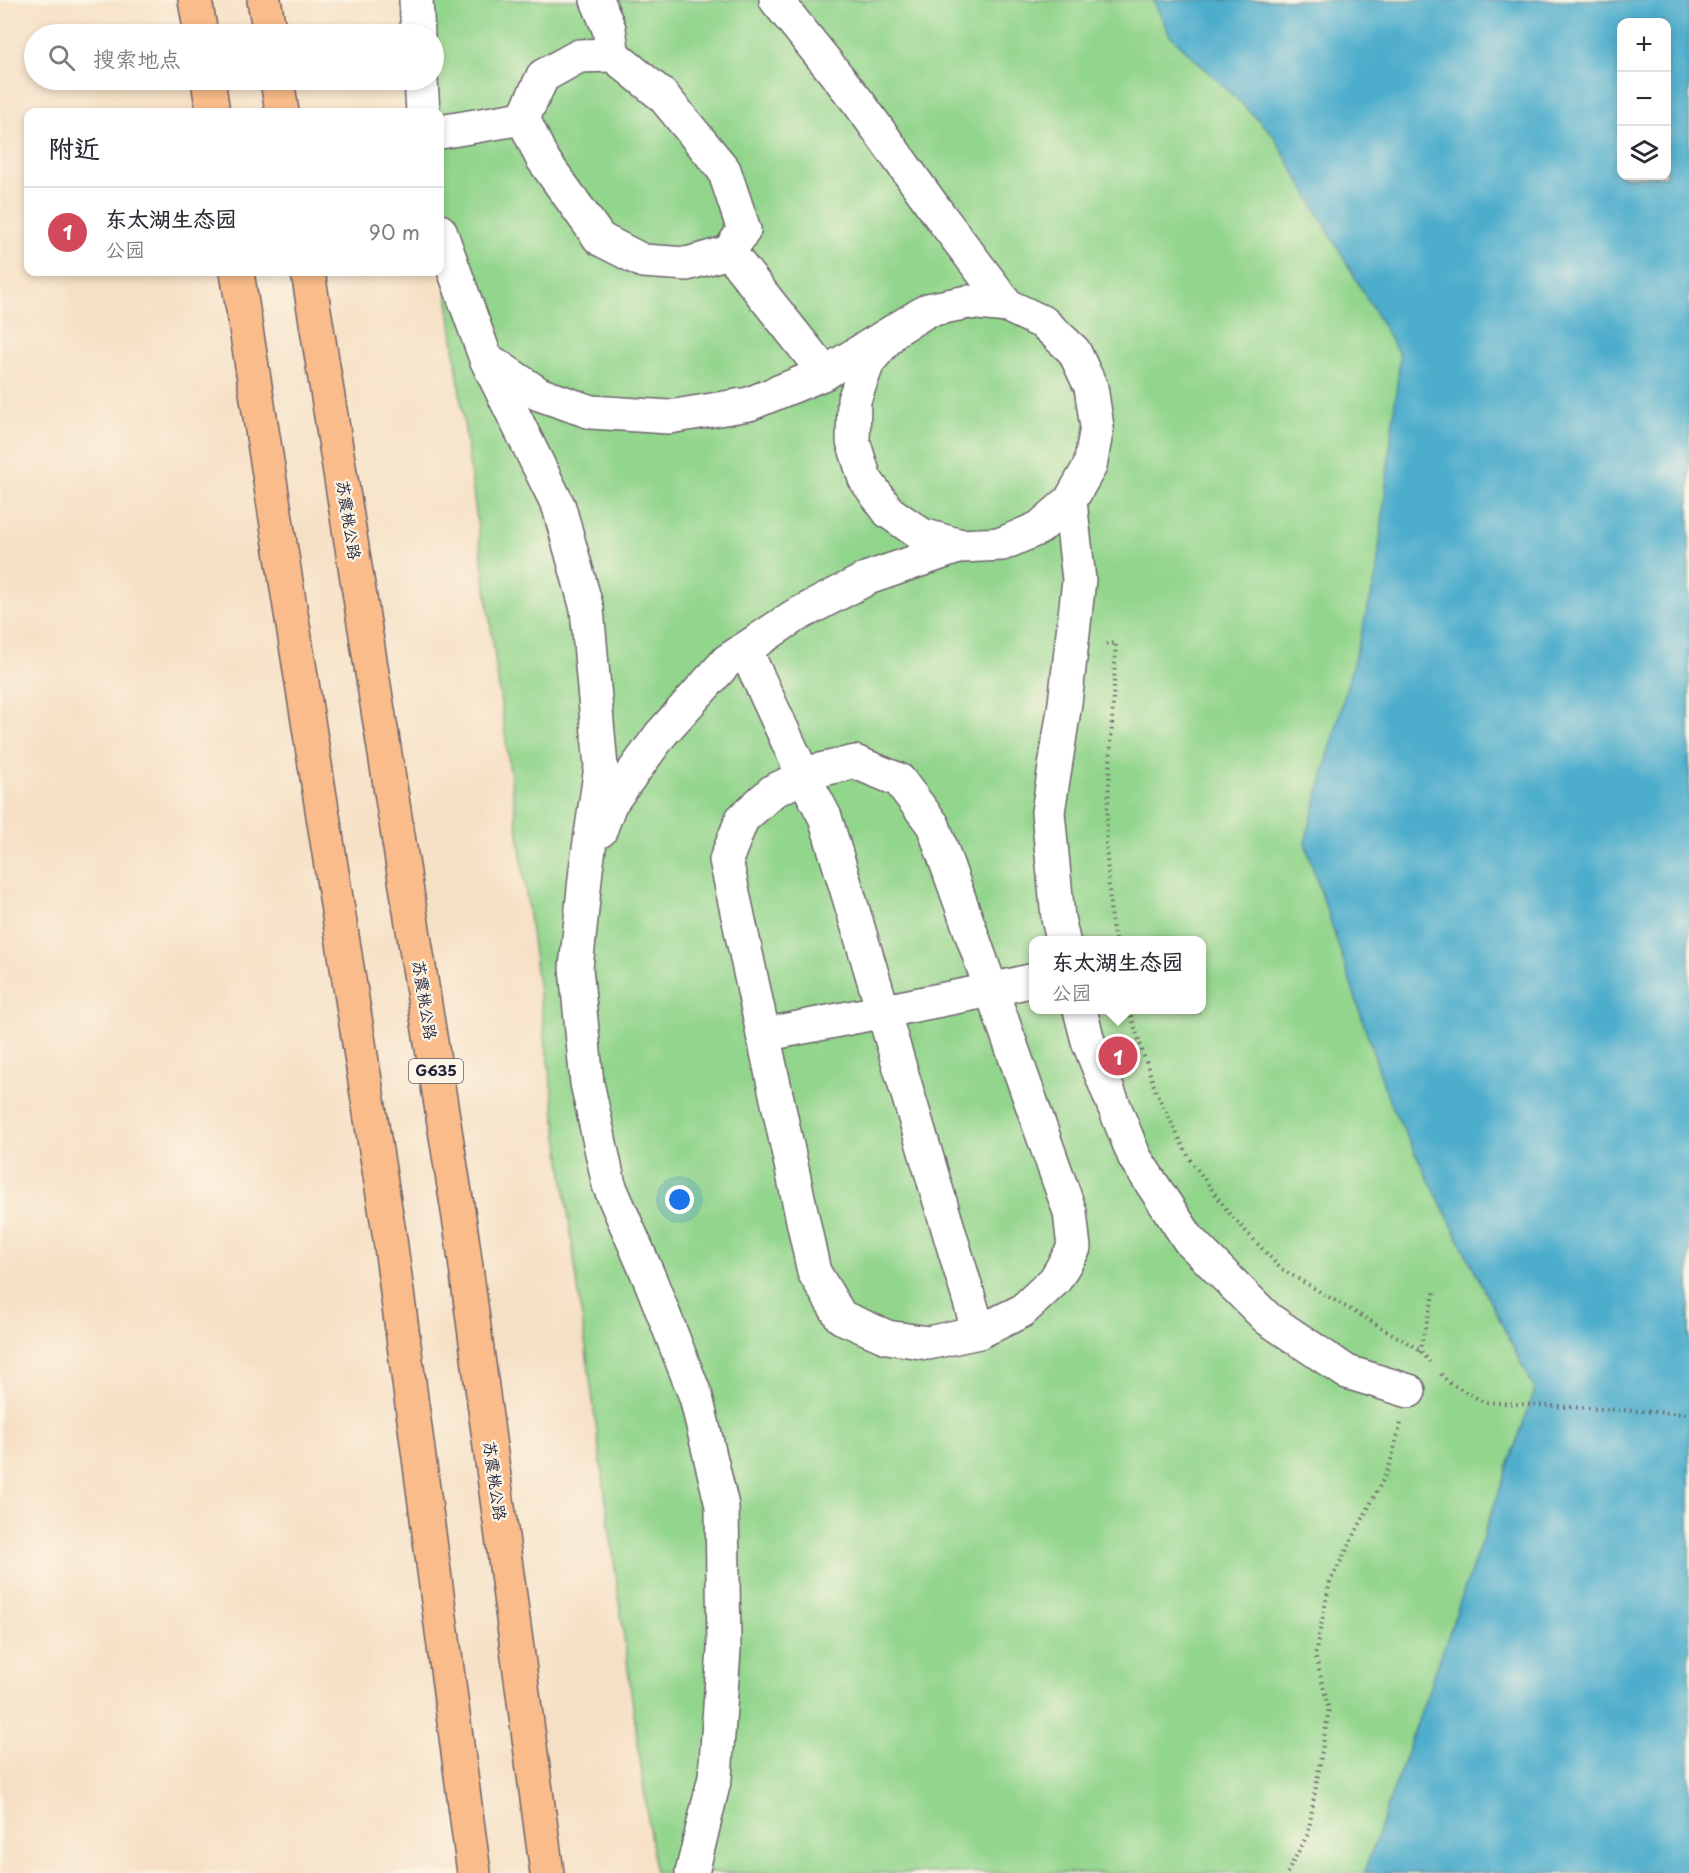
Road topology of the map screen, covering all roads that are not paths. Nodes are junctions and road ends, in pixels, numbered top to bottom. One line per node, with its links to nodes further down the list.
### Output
1 (195, 0): 6 (highway)
2 (264, 0): 7 (highway)
3 (416, 0): 8 (street)
4 (597, 0): 9 (street)
5 (776, 0): 22 (street)
6 (199, 24)
7 (268, 24)
8 (417, 24)
9 (613, 55): 16 (street); 19 (street)
10 (210, 90): 13 (highway)
11 (279, 90): 14 (highway)
12 (422, 90): 15 (street)
13 (212, 108)
14 (281, 108)
15 (423, 108)
16 (523, 118): 17 (street); 19 (street)
17 (444, 131)
18 (444, 242): 24 (street)
19 (729, 252): 25 (street)
20 (238, 276): 39 (highway)
21 (309, 276): 40 (highway, 苏震桃公路 / G635)
22 (1008, 306): 23 (street); 26 (street)
23 (894, 331): 25 (street); 27 (street)
24 (486, 359): 25 (street); 30 (street)
25 (825, 373)
26 (1070, 501): 27 (street); 31 (street)
27 (961, 546): 28 (street)
28 (745, 649): 29 (street); 30 (street)
29 (804, 777): 33 (street); 34 (street); 36 (street)
30 (586, 869): 41 (street)
31 (1062, 936)
32 (1029, 981): 33 (street)
33 (991, 990): 34 (street); 37 (street)
34 (884, 1011): 36 (street); 37 (street)
35 (1081, 1014): 38 (street)
36 (763, 1035): 37 (street)
37 (979, 1332)
38 (1409, 1391)
39 (474, 1873)
40 (547, 1873)
41 (692, 1873)

